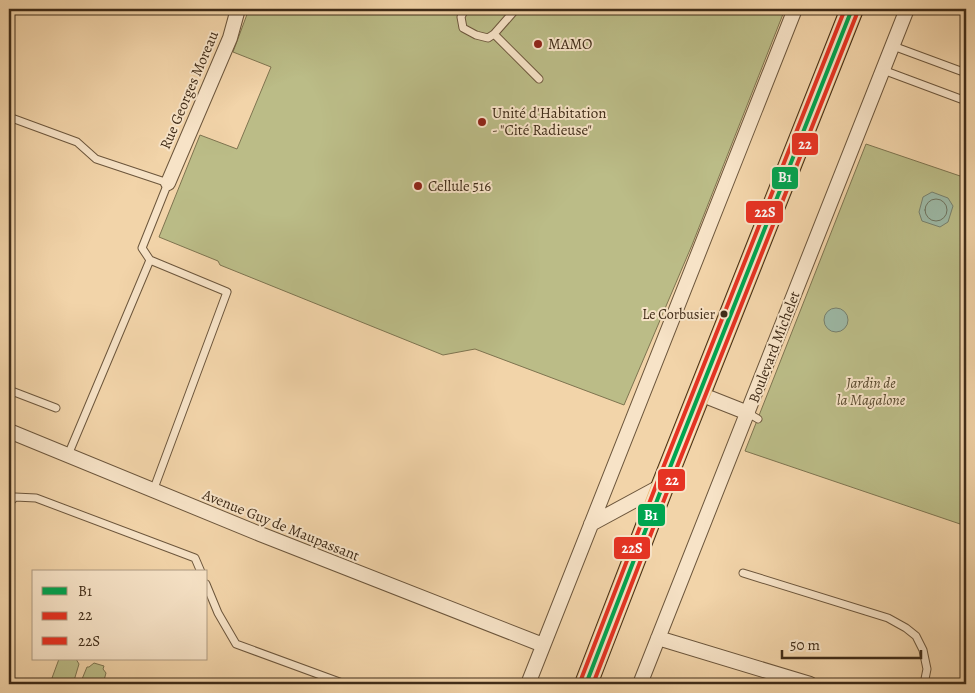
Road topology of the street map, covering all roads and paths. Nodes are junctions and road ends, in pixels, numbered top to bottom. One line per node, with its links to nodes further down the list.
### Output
1 (238, 9): 14 (street, Rue Georges Moreau)
2 (465, 9): 7 (lane)
3 (516, 9): 7 (lane)
4 (795, 9): 25 (street)
5 (852, 9): 17 (main road)
6 (907, 9): 8 (street, Boulevard Michelet)
7 (494, 34): 11 (lane)
8 (893, 46): 9 (street, Boulevard Michelet); 10 (lane)
9 (883, 70): 12 (lane); 19 (street, Boulevard Michelet)
10 (966, 73)
11 (539, 79)
12 (966, 101)
13 (9, 117): 14 (lane)
14 (168, 183): 15 (lane)
15 (150, 260): 21 (lane); 23 (lane)
16 (9, 390): 18 (lane)
17 (700, 394): 19 (street); 22 (main road)
18 (56, 408)
19 (753, 416): 29 (street, Boulevard Michelet)
20 (9, 431): 21 (street, Avenue Guy de Maupassant)
21 (68, 456): 23 (street, Avenue Guy de Maupassant)
22 (663, 485): 25 (street); 33 (main road)
23 (153, 491): 30 (street, Avenue Guy de Maupassant)
24 (9, 503): 26 (lane)
25 (592, 524): 30 (street)
26 (200, 570)
27 (743, 573): 36 (lane)
28 (208, 589): 31 (lane)
29 (658, 638): 34 (street, Boulevard Michelet); 35 (street)
30 (544, 645): 32 (street)
31 (345, 684)
32 (528, 684)
33 (586, 684)
34 (640, 684)
35 (810, 684)
36 (924, 684)

